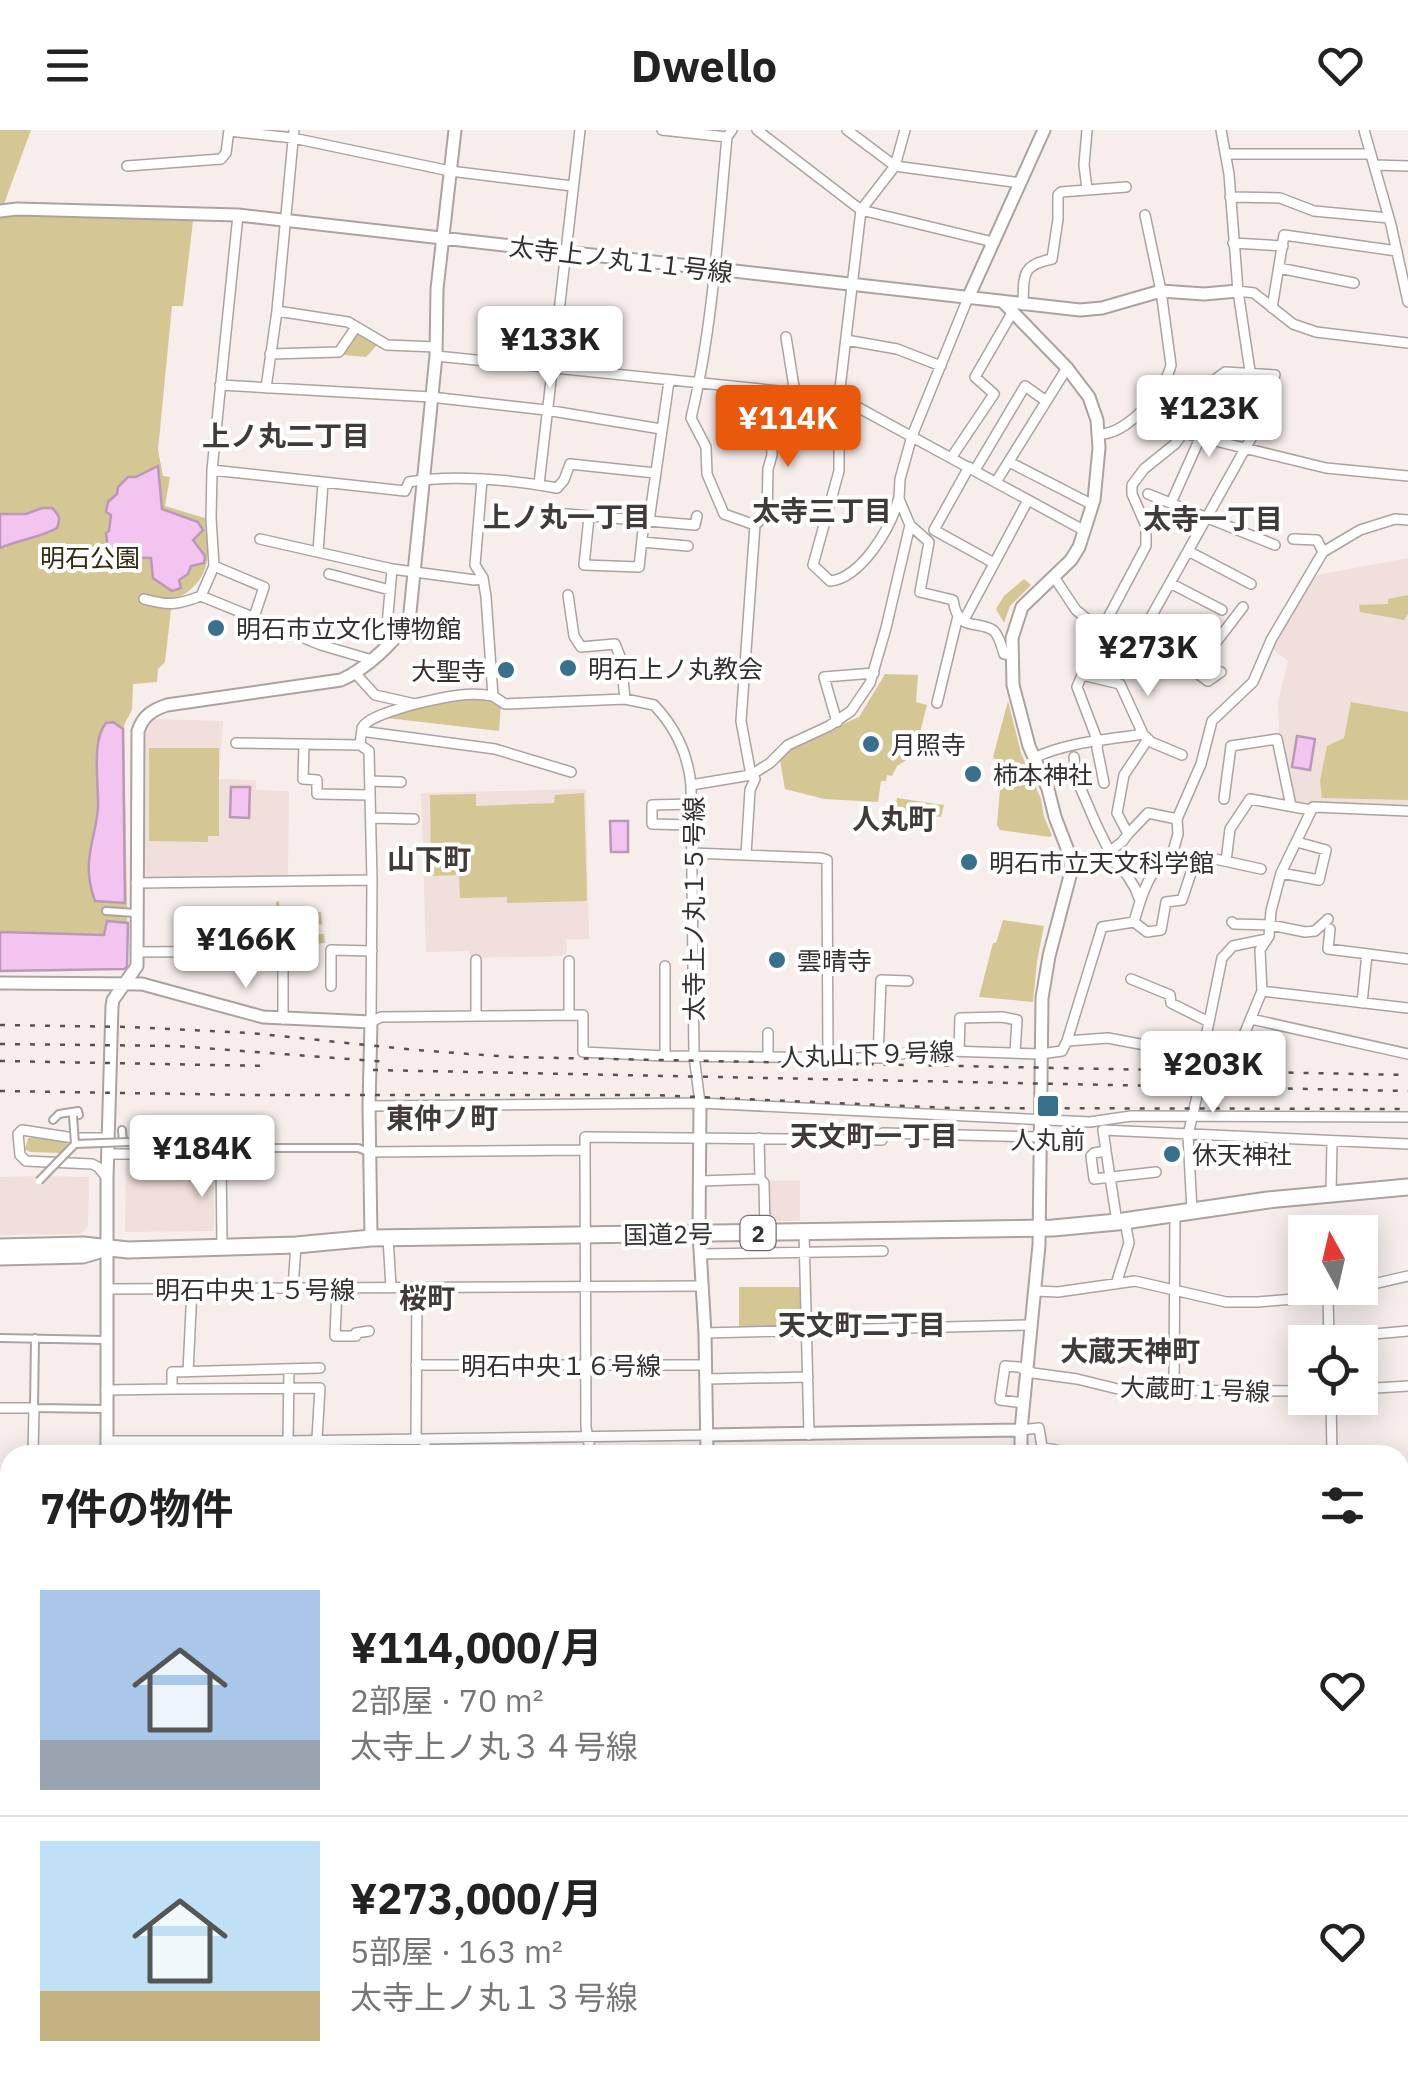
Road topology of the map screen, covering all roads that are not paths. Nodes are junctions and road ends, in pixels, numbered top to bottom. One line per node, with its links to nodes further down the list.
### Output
1 (455, 130): 19 (street)
2 (580, 130): 21 (street)
3 (662, 130): 13 (street)
4 (756, 130): 25 (street)
5 (847, 130): 17 (street)
6 (905, 130): 17 (street)
7 (1044, 130): 20 (street)
8 (1087, 130): 23 (street)
9 (1221, 130): 14 (street)
10 (1364, 130): 15 (street)
11 (229, 131): 12 (street); 16 (street)
12 (294, 134): 19 (street); 30 (street)
13 (729, 134): 38 (street)
14 (1226, 154): 15 (street); 24 (street)
15 (1373, 160): 18 (street); 29 (street)
16 (126, 166)
17 (894, 166): 20 (street); 25 (street)
18 (1408, 166)
19 (450, 171): 21 (street); 31 (street)
20 (1021, 183): 32 (street)
21 (572, 186): 36 (street)
22 (1126, 187): 23 (street)
23 (1086, 189): 45 (street)
24 (1230, 197): 29 (street); 33 (street)
25 (861, 210): 32 (street); 40 (street)
26 (0, 211): 27 (street, 太寺上ノ丸１１号線)
27 (238, 215): 30 (street, 太寺上ノ丸１１号線); 61 (street)
28 (1144, 215): 42 (street)
29 (1389, 218): 35 (street)
30 (285, 220): 31 (street, 太寺上ノ丸１１号線); 47 (street)
31 (442, 238): 36 (street, 太寺上ノ丸１１号線); 52 (street)
32 (994, 242): 43 (street)
33 (1234, 244): 34 (street); 41 (street)
34 (1282, 246): 35 (street); 37 (street)
35 (1396, 251): 44 (street)
36 (565, 252): 38 (street, 太寺上ノ丸１１号線); 55 (street)
37 (1279, 268): 39 (street); 46 (street)
38 (714, 270): 40 (street, 太寺上ノ丸１１号線); 60 (street)
39 (1354, 283)
40 (852, 285): 43 (street, 太寺上ノ丸１１号線); 50 (street)
41 (1238, 291): 42 (street, 太寺上ノ丸１１号線); 46 (street); 57 (street)
42 (1161, 292): 45 (street, 太寺上ノ丸１１号線); 72 (street)
43 (968, 298): 45 (street, 太寺上ノ丸１１号線); 54 (street)
44 (1408, 302)
45 (1013, 307): 56 (street); 76 (street)
46 (1272, 308): 51 (street)
47 (277, 312): 48 (street); 53 (street)
48 (356, 327): 52 (street); 53 (street)
49 (786, 338): 63 (street)
50 (846, 340): 54 (street); 65 (street)
51 (1408, 343)
52 (436, 351): 55 (street); 64 (street)
53 (270, 354): 62 (street)
54 (941, 366): 73 (street)
55 (552, 368): 59 (street); 67 (street)
56 (1067, 368): 66 (street); 72 (street)
57 (1250, 372): 58 (street); 70 (street); 75 (street)
58 (1275, 375)
59 (669, 380): 60 (street); 68 (street)
60 (699, 384): 63 (street); 98 (street)
61 (220, 386): 62 (street); 79 (street)
62 (266, 388): 64 (street)
63 (790, 392): 65 (street); 71 (street)
64 (432, 397): 67 (street); 82 (street)
65 (839, 397): 73 (street); 88 (street)
66 (1046, 402): 77 (street); 78 (street)
67 (546, 410): 68 (street); 86 (street)
68 (662, 430): 80 (street)
69 (741, 431): 71 (street)
70 (1182, 433): 74 (street); 126 (street)
71 (772, 434): 98 (street)
72 (1098, 434): 91 (street)
73 (912, 436): 76 (street); 88 (street)
74 (1200, 438): 75 (street); 90 (street)
75 (1245, 449): 81 (street); 95 (street)
76 (952, 458): 78 (street)
77 (1008, 462): 84 (street); 91 (street)
78 (972, 469): 84 (street); 109 (street)
79 (212, 470): 85 (street); 110 (street)
80 (655, 473): 86 (street); 97 (street)
81 (1408, 476)
82 (425, 479): 83 (street); 85 (street); 112 (street)
83 (482, 480): 86 (street); 115 (street)
84 (996, 482): 89 (street)
85 (324, 483): 107 (street)
86 (538, 484)
87 (1148, 494): 90 (street)
88 (899, 499): 99 (street)
89 (1028, 500): 100 (street); 109 (street)
90 (1170, 502): 95 (street)
91 (1093, 505): 100 (street)
92 (555, 513): 94 (street)
93 (697, 516): 97 (street)
94 (589, 517): 97 (street); 103 (street)
95 (1207, 518): 104 (street); 106 (street)
96 (1408, 520): 108 (street)
97 (647, 521): 103 (street)
98 (755, 525): 150 (street)
99 (910, 525): 125 (street); 134 (street, 太寺上ノ丸１５号線)
100 (1086, 531): 114 (street)
101 (260, 539): 107 (street)
102 (1292, 539): 108 (street)
103 (642, 542): 105 (street)
104 (1275, 545)
105 (688, 546)
106 (1188, 551): 116 (street); 117 (street)
107 (318, 552): 111 (street)
108 (1323, 552): 162 (street)
109 (992, 562): 125 (street)
110 (214, 566): 120 (street); 124 (street)
111 (392, 569): 112 (street); 118 (street)
112 (415, 573): 115 (street); 128 (street)
113 (329, 574): 118 (street)
114 (1054, 576): 126 (street); 129 (street)
115 (483, 578): 135 (street)
116 (1170, 584): 123 (street); 127 (street)
117 (1251, 584)
118 (390, 590): 128 (street)
119 (568, 595): 136 (street)
120 (200, 596): 121 (street); 124 (street)
121 (144, 599)
122 (1243, 607): 131 (street)
123 (1222, 610)
124 (254, 617): 130 (street)
125 (961, 618): 129 (street); 137 (street)
126 (1102, 627): 127 (street)
127 (1137, 642): 131 (street)
128 (386, 648): 130 (street)
129 (1012, 654): 148 (street)
130 (372, 660): 133 (street)
131 (1194, 671): 132 (street)
132 (1220, 672)
133 (356, 674): 138 (street); 175 (street)
134 (874, 674): 139 (street, 太寺上ノ丸１５号線); 139 (street)
135 (493, 696): 136 (street); 138 (street)
136 (625, 699): 154 (street)
137 (938, 703)
138 (415, 704): 140 (street)
139 (837, 722): 150 (street, 太寺上ノ丸１５号線)
140 (362, 729): 145 (street); 149 (street)
141 (1146, 737): 142 (street); 142 (street); 146 (street); 165 (street)
142 (1098, 742): 148 (street); 153 (street)
143 (236, 743): 144 (street)
144 (304, 744): 145 (street); 155 (street)
145 (360, 745): 151 (street)
146 (1182, 755)
147 (1074, 757): 167 (street)
148 (1034, 758): 172 (street)
149 (571, 772)
150 (753, 777): 154 (street, 太寺上ノ丸１５号線); 169 (street)
151 (370, 781): 152 (street); 155 (street)
152 (401, 782)
153 (1104, 782)
154 (691, 786): 157 (street, 太寺上ノ丸１５号線)
155 (370, 795): 161 (street)
156 (1224, 799): 158 (street)
157 (691, 804): 164 (street, 太寺上ノ丸１５号線); 164 (street)
158 (1291, 806): 159 (street); 170 (street)
159 (1311, 810): 160 (street); 166 (street)
160 (1408, 812)
161 (371, 818): 163 (street); 174 (street)
162 (1177, 818): 165 (street); 176 (street)
163 (414, 819)
164 (691, 825): 168 (street, 太寺上ノ丸１５号線)
165 (1128, 834): 167 (street)
166 (1297, 842): 173 (street); 173 (street)
167 (1111, 852): 172 (street); 176 (street)
168 (691, 853): 169 (street); 211 (street, 太寺上ノ丸１５号線)
169 (746, 855): 213 (street)
170 (1226, 862): 171 (street); 179 (street)
171 (1262, 869)
172 (1071, 872): 208 (street)
173 (1281, 874): 181 (street)
174 (372, 880): 175 (street); 183 (street)
175 (136, 883): 178 (street)
176 (1140, 901): 179 (street)
177 (106, 911): 178 (street)
178 (133, 913): 184 (street)
179 (1134, 922): 205 (street)
180 (1232, 922): 181 (street)
181 (1270, 925): 182 (street); 185 (street)
182 (1267, 940): 195 (street); 203 (street)
183 (372, 951): 194 (street); 202 (street)
184 (137, 952): 193 (street); 200 (street)
185 (1367, 954): 186 (street); 196 (street)
186 (1408, 959)
187 (476, 960): 199 (street)
188 (568, 960): 198 (street)
189 (665, 966): 210 (street)
190 (1131, 979): 203 (street)
191 (908, 981): 214 (street)
192 (0, 983): 193 (street)
193 (123, 984): 200 (street); 225 (street)
194 (331, 986)
195 (1262, 991): 196 (street); 201 (street)
196 (1362, 1003): 197 (street)
197 (1408, 1008)
198 (569, 1015): 199 (street); 210 (street, 人丸山下９号線)
199 (476, 1016): 202 (street)
200 (284, 1019): 202 (street)
201 (1251, 1019): 209 (street); 215 (street)
202 (371, 1022): 217 (street)
203 (1209, 1022): 215 (street)
204 (768, 1034): 212 (street)
205 (1066, 1042): 208 (street); 215 (street)
206 (959, 1051): 207 (street, 人丸山下９号線); 207 (street); 214 (street, 人丸山下９号線)
207 (1015, 1053): 208 (street, 人丸山下９号線)
208 (1040, 1054): 221 (street)
209 (1408, 1054)
210 (665, 1056): 211 (street, 人丸山下９号線)
211 (694, 1056): 212 (street, 人丸山下９号線); 216 (street, 太寺上ノ丸１５号線)
212 (768, 1057): 213 (street, 人丸山下９号線)
213 (828, 1057): 214 (street, 人丸山下９号線)
214 (878, 1058)
215 (1204, 1059): 218 (street)
216 (700, 1104): 217 (street); 221 (street); 227 (street, 太寺上ノ丸１５号線)
217 (369, 1106): 233 (street)
218 (1191, 1116): 219 (street); 221 (street); 223 (street)
219 (1408, 1117)
220 (53, 1120): 229 (street, bridge)
221 (1042, 1121): 224 (street)
222 (122, 1130): 229 (street, bridge)
223 (1188, 1135): 228 (street); 232 (street); 244 (street)
224 (1040, 1136): 226 (street); 246 (street)
225 (108, 1138): 234 (street); 238 (street)
226 (758, 1138): 227 (street); 239 (street)
227 (700, 1139): 231 (street); 241 (street, 太寺上ノ丸１５号線)
228 (1332, 1142): 230 (street); 243 (street)
229 (75, 1144): 240 (street, bridge)
230 (1408, 1144)
231 (584, 1150): 233 (street); 250 (street)
232 (1106, 1151): 237 (street); 237 (street)
233 (369, 1152): 235 (street); 251 (street)
234 (108, 1154): 235 (street); 238 (street)
235 (221, 1154): 255 (street)
236 (1156, 1172): 237 (street)
237 (1110, 1177): 245 (street)
238 (107, 1178): 254 (street)
239 (760, 1180): 241 (street); 247 (street)
240 (39, 1181)
241 (700, 1181): 249 (street, 太寺上ノ丸１５号線)
242 (1408, 1187): 243 (highway, 国道2号 / 2)
243 (1331, 1193): 244 (highway, 国道2号 / 2)
244 (1184, 1213): 245 (highway, 国道2号 / 2); 272 (street)
245 (1121, 1222): 246 (highway, 国道2号 / 2); 262 (street)
246 (1039, 1228): 248 (highway, 国道2号 / 2); 271 (street)
247 (765, 1232): 248 (highway, 国道2号 / 2); 249 (highway, 国道2号 / 2)
248 (804, 1232): 257 (street)
249 (699, 1233): 250 (highway, 国道2号 / 2); 258 (street, 太寺上ノ丸１５号線)
250 (584, 1235): 251 (highway, 国道2号 / 2); 263 (street)
251 (380, 1238): 252 (highway, 国道2号 / 2); 268 (street)
252 (296, 1245): 255 (highway, 国道2号 / 2); 266 (street)
253 (0, 1247): 254 (highway, 国道2号 / 2)
254 (107, 1247): 255 (highway, 国道2号 / 2); 259 (highway, 国道2号 / 2); 269 (street)
255 (222, 1247)
256 (883, 1251): 257 (street)
257 (804, 1252): 258 (street); 275 (street)
258 (701, 1254): 264 (street, 太寺上ノ丸１５号線)
259 (0, 1257)
260 (1408, 1276): 261 (street)
261 (1378, 1283)
262 (1116, 1284): 271 (street); 272 (street)
263 (586, 1286): 264 (street, 明石中央１５号線); 265 (street, 明石中央１５号線); 285 (street)
264 (703, 1286): 278 (street, 太寺上ノ丸１５号線)
265 (417, 1287): 268 (street, 明石中央１５号線); 284 (street)
266 (293, 1288): 267 (street, 明石中央１５号線); 270 (street, 明石中央１５号線)
267 (337, 1288): 268 (street, 明石中央１５号線); 277 (street)
268 (391, 1288)
269 (107, 1289): 270 (street, 明石中央１５号線); 282 (street)
270 (192, 1289): 289 (street)
271 (1036, 1291): 274 (street)
272 (1175, 1291): 273 (street); 297 (street)
273 (1288, 1299)
274 (1031, 1325): 275 (street); 288 (street)
275 (808, 1330): 278 (street); 290 (street)
276 (1408, 1331): 279 (street)
277 (369, 1332)
278 (705, 1333): 283 (street, 太寺上ノ丸１５号線)
279 (1378, 1334)
280 (0, 1338): 281 (street)
281 (35, 1338): 282 (street); 301 (street)
282 (106, 1340): 295 (street)
283 (705, 1364): 285 (street, 明石中央１６号線); 291 (street, 太寺上ノ丸１５号線)
284 (416, 1365): 285 (street, 明石中央１６号線); 308 (street)
285 (585, 1366): 307 (street)
286 (320, 1368): 287 (street)
287 (289, 1369): 289 (street); 294 (street)
288 (1027, 1370): 297 (street, 大蔵町１号線); 299 (street); 299 (street)
289 (188, 1372): 296 (street)
290 (808, 1377): 291 (street); 306 (street)
291 (705, 1379): 305 (street, 太寺上ノ丸１５号線)
292 (1408, 1386): 293 (street)
293 (1378, 1387)
294 (289, 1389): 296 (street); 309 (street); 310 (street)
295 (106, 1390): 296 (street); 302 (street)
296 (172, 1390)
297 (1174, 1390): 298 (street, 大蔵町１号線)
298 (1288, 1391)
299 (1024, 1404): 304 (street)
300 (0, 1408): 301 (street)
301 (34, 1408): 302 (street); 311 (street)
302 (106, 1409): 312 (street)
303 (1331, 1415): 320 (street)
304 (1021, 1430): 306 (street); 318 (street); 319 (street)
305 (706, 1435): 306 (street); 307 (street); 317 (street, 太寺上ノ丸１５号線)
306 (809, 1435)
307 (589, 1438): 308 (street); 316 (street)
308 (420, 1439): 309 (street); 315 (street)
309 (318, 1441): 310 (street); 314 (street)
310 (288, 1442): 313 (street)
311 (33, 1445)
312 (106, 1445)
313 (197, 1445)
314 (317, 1445)
315 (422, 1445)
316 (590, 1445)
317 (706, 1445)
318 (1021, 1445)
319 (1042, 1445)
320 (1332, 1445)

